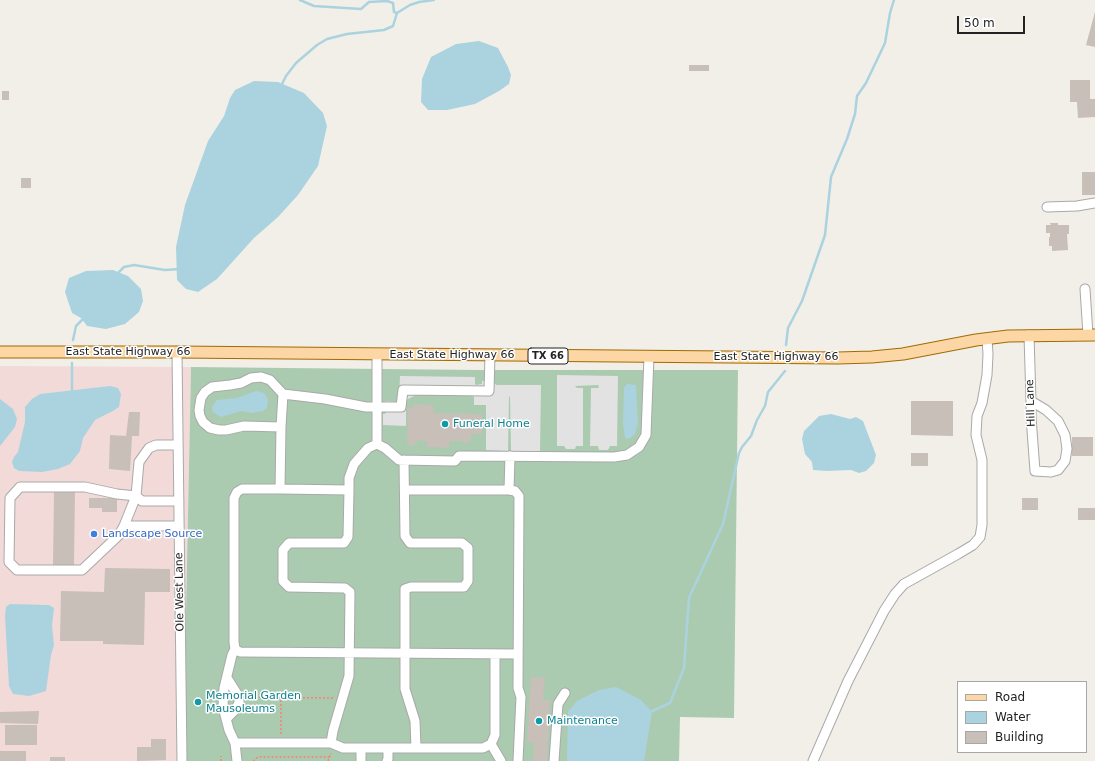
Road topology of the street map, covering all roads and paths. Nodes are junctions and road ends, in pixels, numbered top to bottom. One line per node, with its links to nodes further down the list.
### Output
1 (1095, 203): 2 (street)
2 (1046, 207)
3 (1085, 289): 5 (street)
4 (1030, 335): 5 (main road, East State Highway 66 / TX 66); 6 (main road, East State Highway 66 / TX 66); 13 (street, Hill Lane)
5 (1091, 335)
6 (987, 339): 11 (main road, East State Highway 66 / TX 66); 57 (street)
7 (0, 352): 8 (main road, East State Highway 66 / TX 66)
8 (177, 352): 9 (main road, East State Highway 66 / TX 66); 17 (street, Ole West Lane)
9 (377, 354): 10 (main road, East State Highway 66 / TX 66); 14 (street)
10 (490, 355): 11 (main road, East State Highway 66 / TX 66); 14 (street)
11 (649, 356): 18 (street)
12 (283, 394): 14 (street); 15 (street); 15 (street)
13 (1031, 401): 13 (street, Hill Lane)
14 (377, 407): 16 (street)
15 (281, 427): 20 (street)
16 (377, 444): 19 (street); 21 (street)
17 (178, 445): 24 (street); 25 (street, Ole West Lane)
18 (510, 456): 19 (street); 23 (street)
19 (404, 460): 22 (street)
20 (280, 489): 21 (street); 28 (street)
21 (349, 490): 29 (street)
22 (405, 490): 23 (street); 30 (street)
23 (509, 490): 32 (street)
24 (136, 496): 25 (street); 26 (street); 26 (street)
25 (179, 501): 27 (street, Ole West Lane)
26 (124, 526): 27 (street)
27 (179, 526): 48 (street, Ole West Lane)
28 (235, 649): 29 (street); 33 (street)
29 (349, 653): 30 (street); 37 (street)
30 (404, 654): 31 (street); 45 (street)
31 (495, 654): 32 (street); 42 (street)
32 (518, 654): 55 (street)
33 (226, 678): 35 (street); 38 (street)
34 (565, 693): 56 (street)
35 (239, 697): 36 (path); 38 (street)
36 (281, 698): 37 (path); 40 (path)
37 (343, 698): 41 (street)
38 (226, 719): 39 (street)
39 (235, 743): 40 (street); 50 (street)
40 (281, 743): 41 (street)
41 (331, 743): 43 (street)
42 (491, 744): 45 (street); 54 (street)
43 (361, 748): 44 (street); 52 (street)
44 (388, 748): 45 (street); 53 (street)
45 (416, 748)
46 (221, 756): 49 (path)
47 (330, 757): 51 (path)
48 (182, 761)
49 (221, 761)
50 (237, 761)
51 (253, 761)
52 (361, 761)
53 (387, 761)
54 (501, 761)
55 (518, 761)
56 (554, 761)
57 (813, 761)

